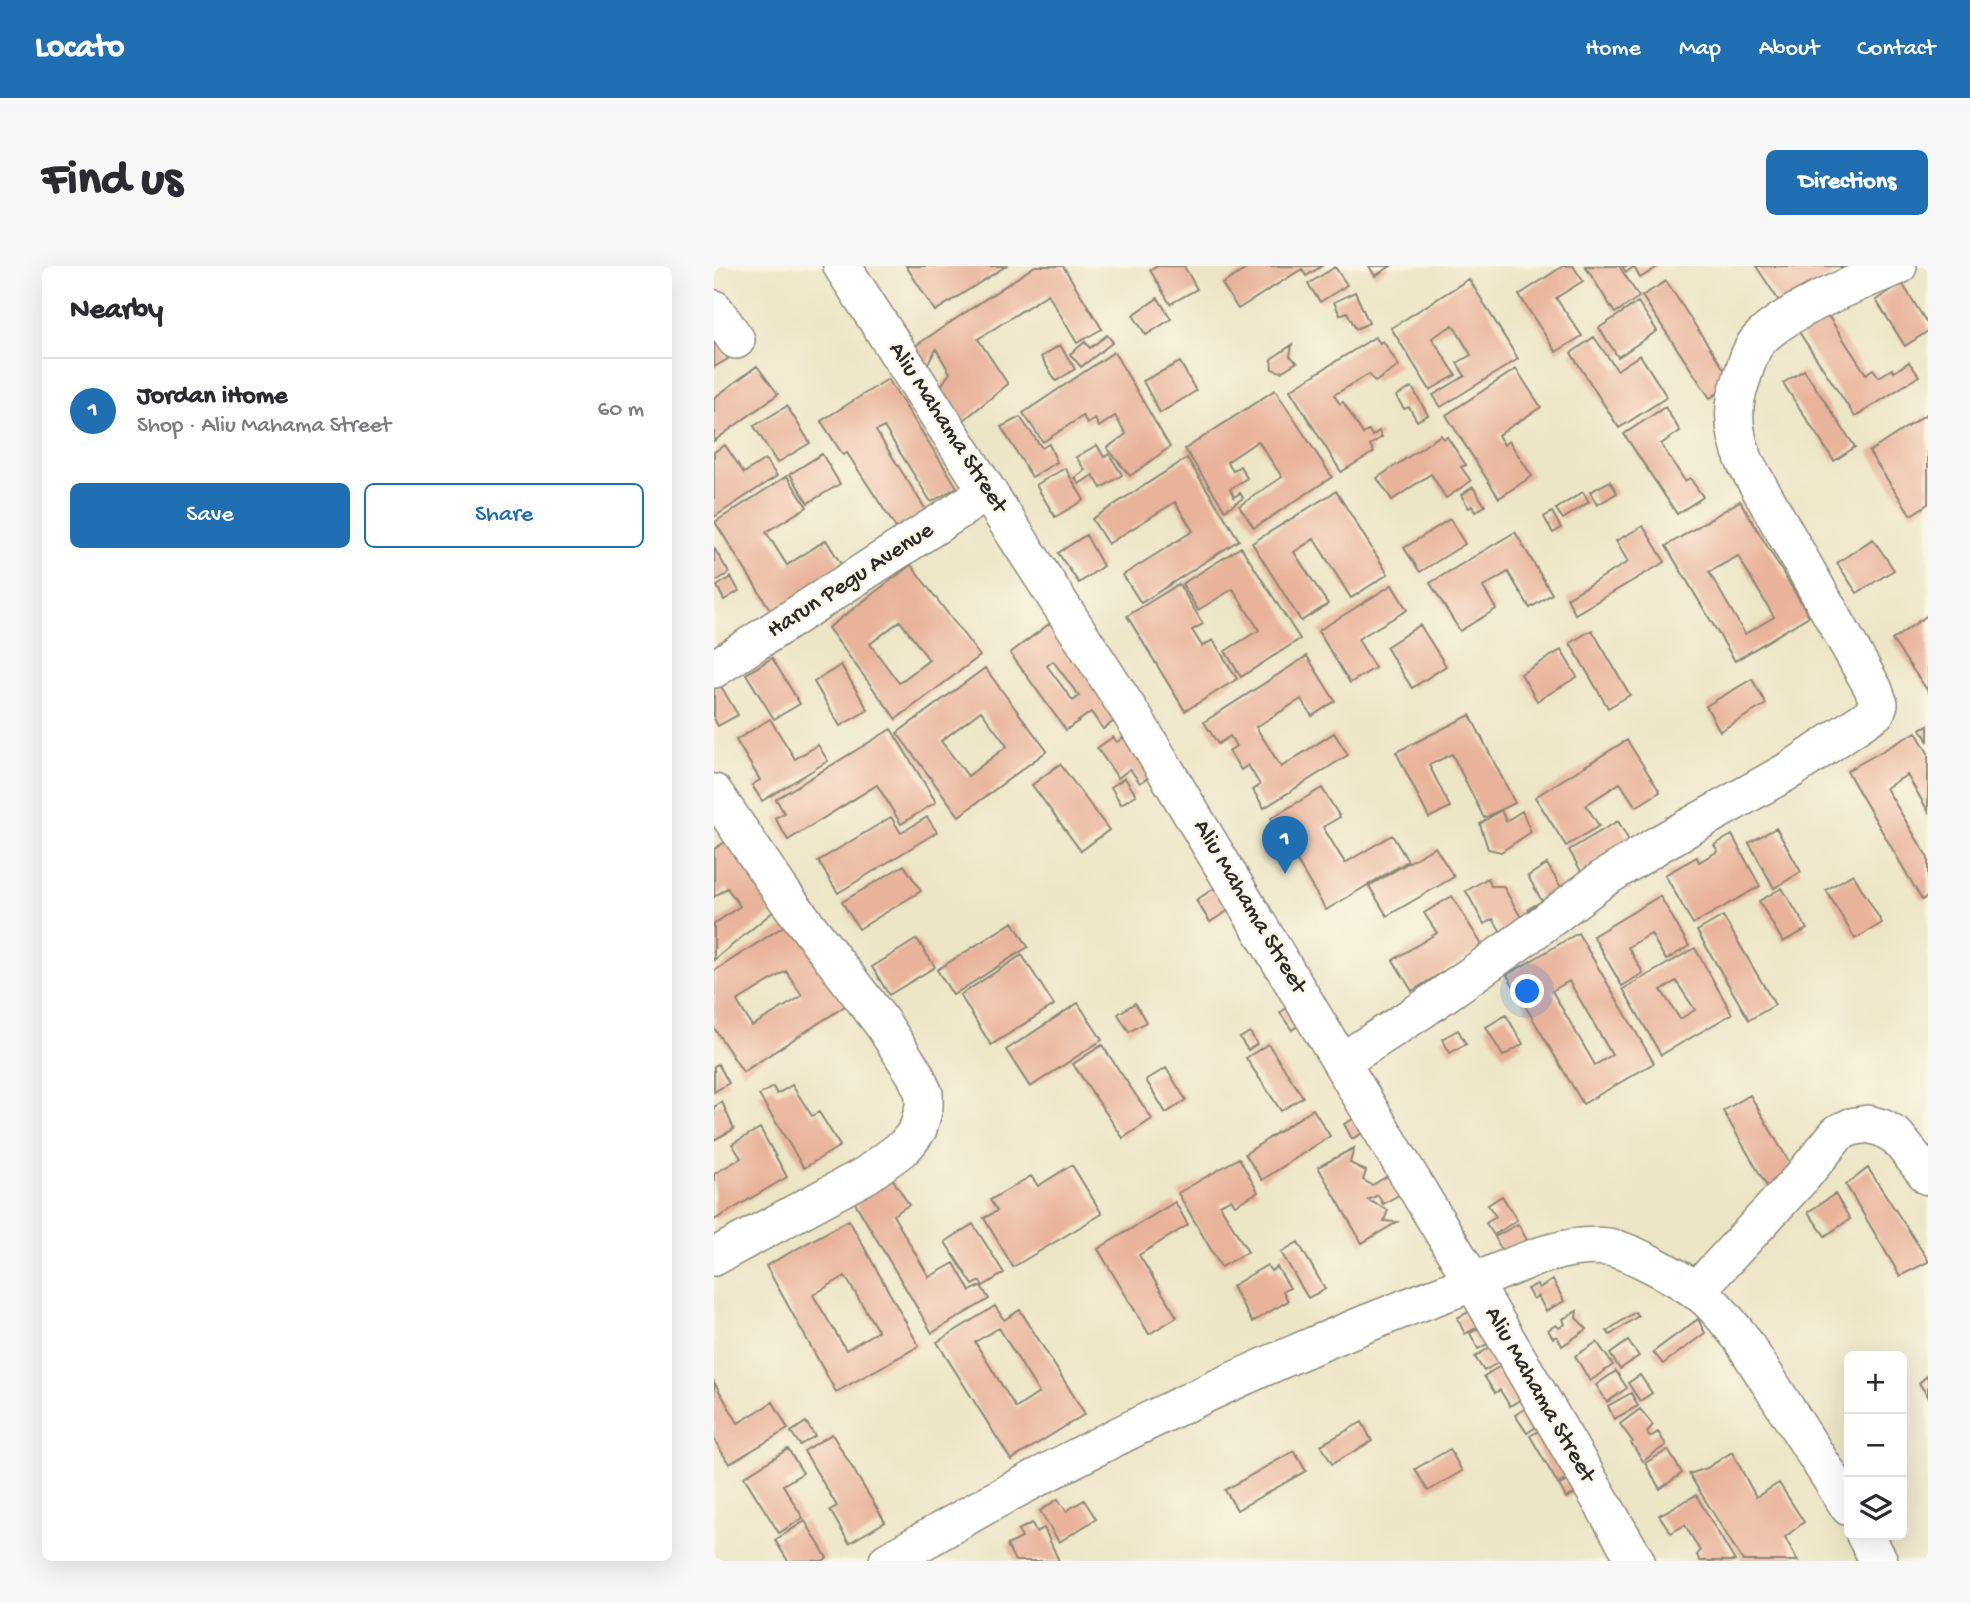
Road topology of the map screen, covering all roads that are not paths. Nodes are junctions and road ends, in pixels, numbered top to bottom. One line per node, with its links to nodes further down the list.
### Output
1 (842, 266): 5 (street, Aliu Mahama Street)
2 (1898, 266): 8 (street)
3 (714, 309): 4 (street)
4 (736, 340)
5 (987, 492): 6 (street, Harun Pegu Avenue); 8 (street, Aliu Mahama Street)
6 (714, 669)
7 (714, 793): 10 (street)
8 (1341, 1062): 11 (street, Aliu Mahama Street)
9 (1928, 1176): 12 (street)
10 (714, 1257)
11 (1473, 1282): 12 (street); 15 (street); 16 (street, Aliu Mahama Street)
12 (1696, 1291): 13 (street)
13 (1844, 1499)
14 (1867, 1540): 17 (street)
15 (888, 1561)
16 (1636, 1561)
17 (1879, 1561)

